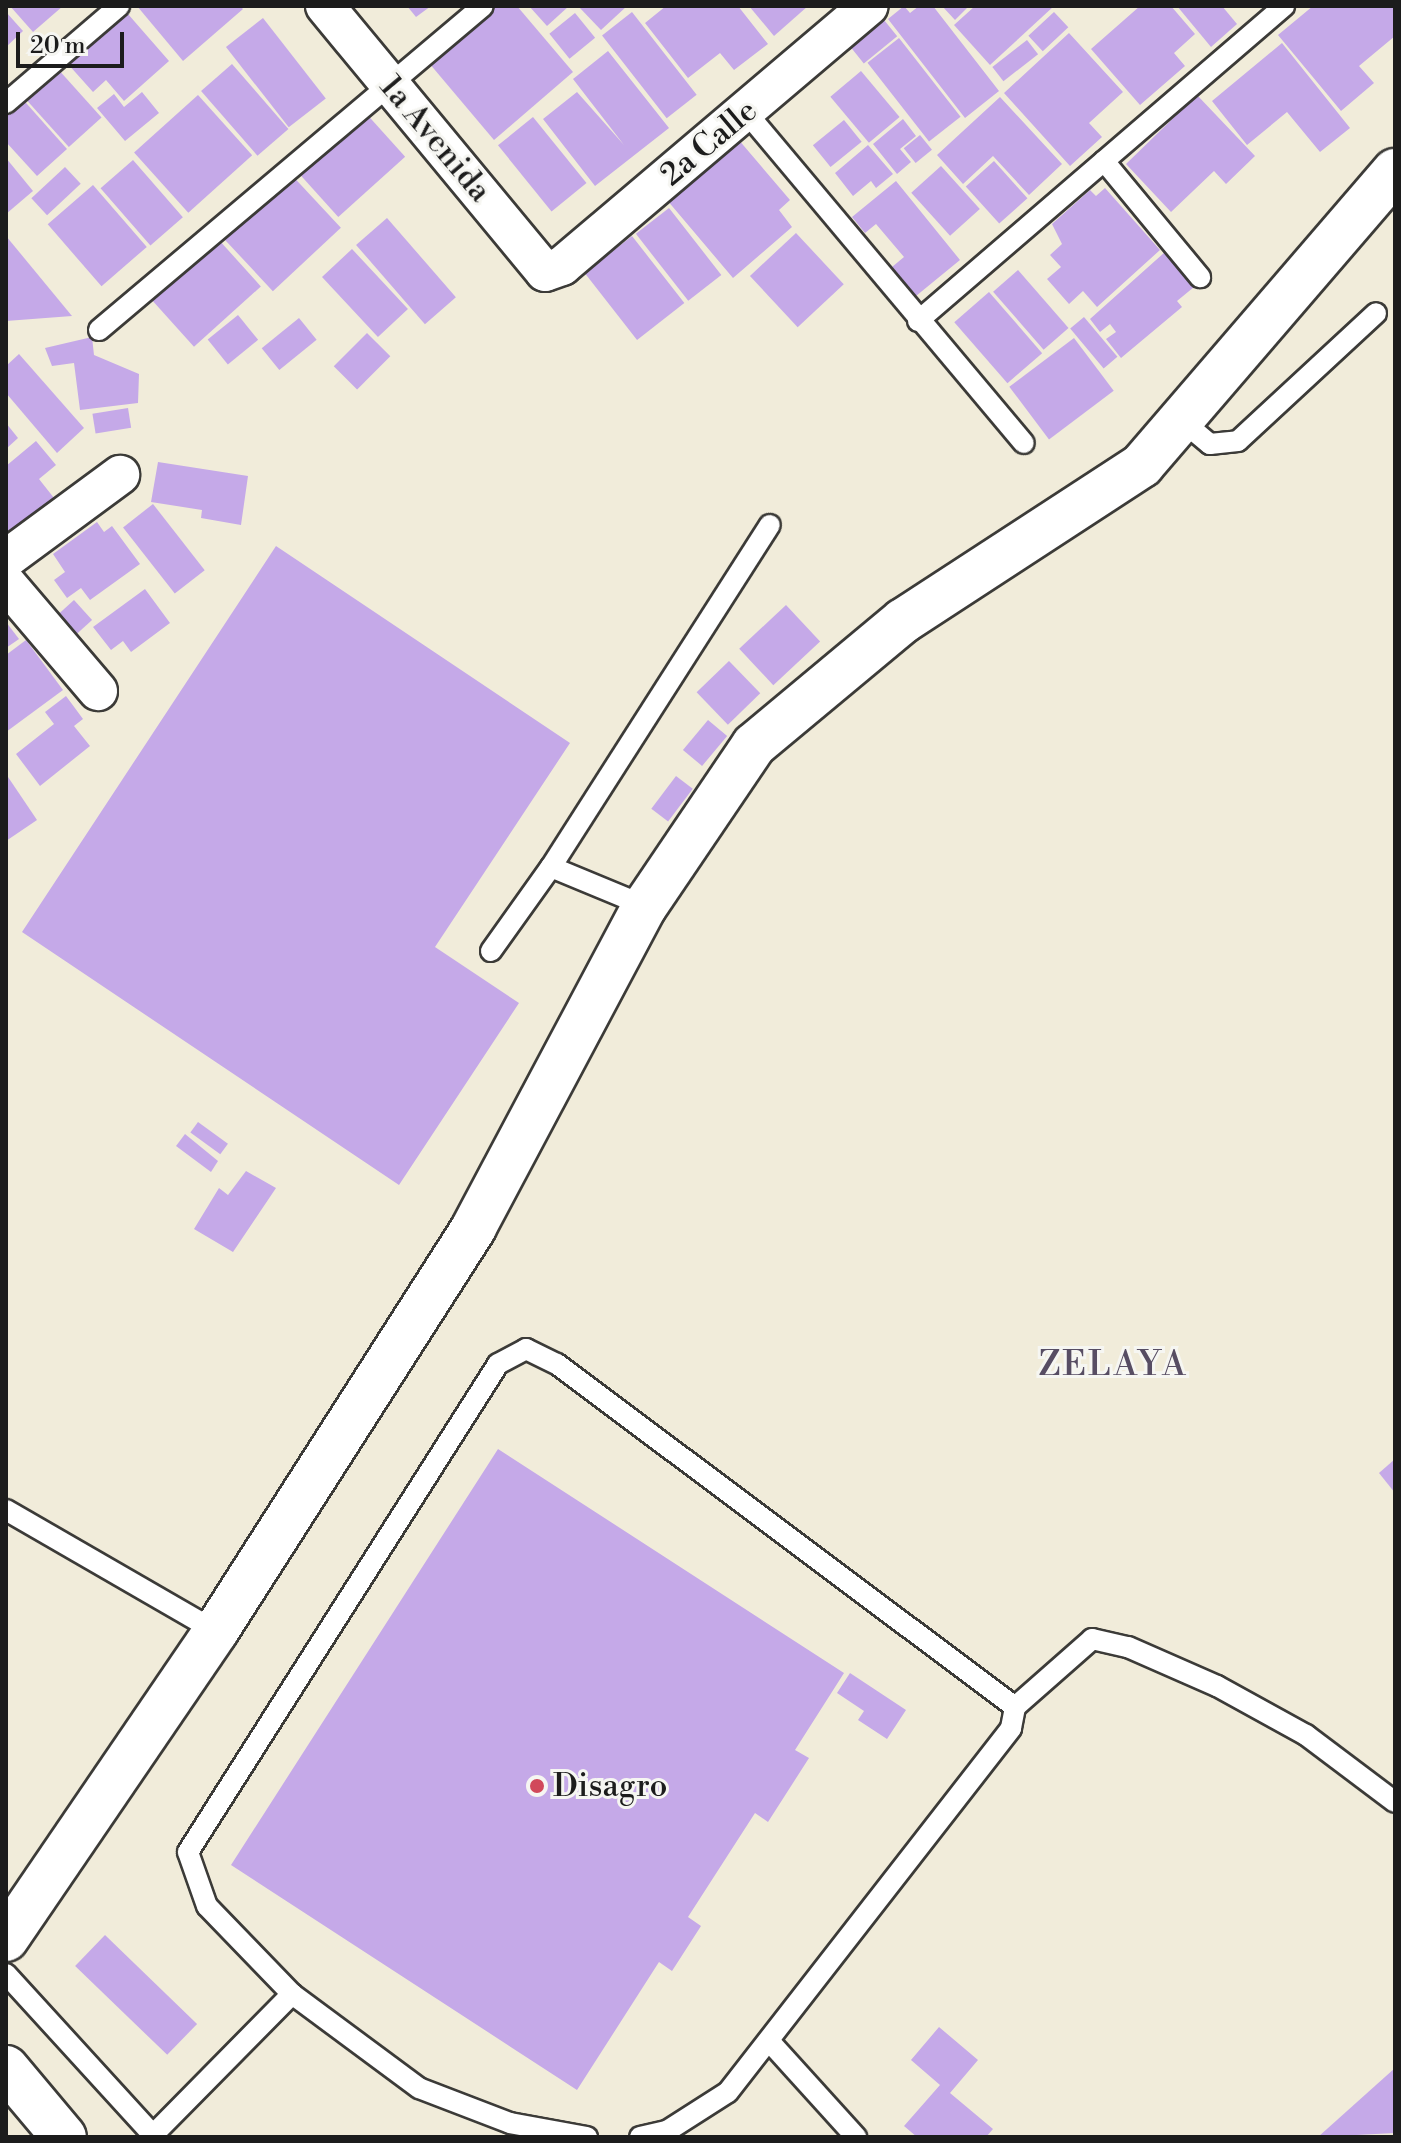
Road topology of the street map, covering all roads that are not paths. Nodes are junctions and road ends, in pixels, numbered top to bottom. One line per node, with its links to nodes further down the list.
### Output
1 (119, 6): 7 (lane)
2 (325, 6): 6 (street, 1a Avenida)
3 (483, 6): 6 (lane)
4 (869, 6): 8 (street, 2a Calle)
5 (1284, 6): 9 (lane)
6 (390, 85): 11 (street, 1a Avenida); 15 (lane)
7 (6, 103)
8 (746, 112): 11 (street, 2a Calle); 14 (lane)
9 (1104, 161): 12 (lane); 14 (lane)
10 (1395, 171): 16 (main road)
11 (545, 272)
12 (1200, 277)
13 (1376, 313): 16 (lane)
14 (918, 321): 17 (lane)
15 (99, 330)
16 (1180, 419): 24 (main road)
17 (1024, 443)
18 (120, 475): 20 (street)
19 (770, 525): 23 (lane)
20 (6, 559)
21 (6, 583): 22 (street)
22 (98, 691)
23 (551, 867): 24 (lane); 25 (lane)
24 (645, 906): 27 (main road)
25 (491, 951)
26 (6, 1510): 27 (lane)
27 (216, 1631): 30 (main road)
28 (1015, 1707): 29 (lane); 32 (lane); 33 (lane)
29 (1395, 1802)
30 (6, 1939)
31 (6, 1974): 35 (lane)
32 (292, 1994): 35 (lane); 37 (lane)
33 (769, 2041): 38 (lane); 39 (lane)
34 (6, 2068): 36 (main road)
35 (153, 2136)
36 (64, 2137)
37 (587, 2137)
38 (640, 2137)
39 (856, 2137)

